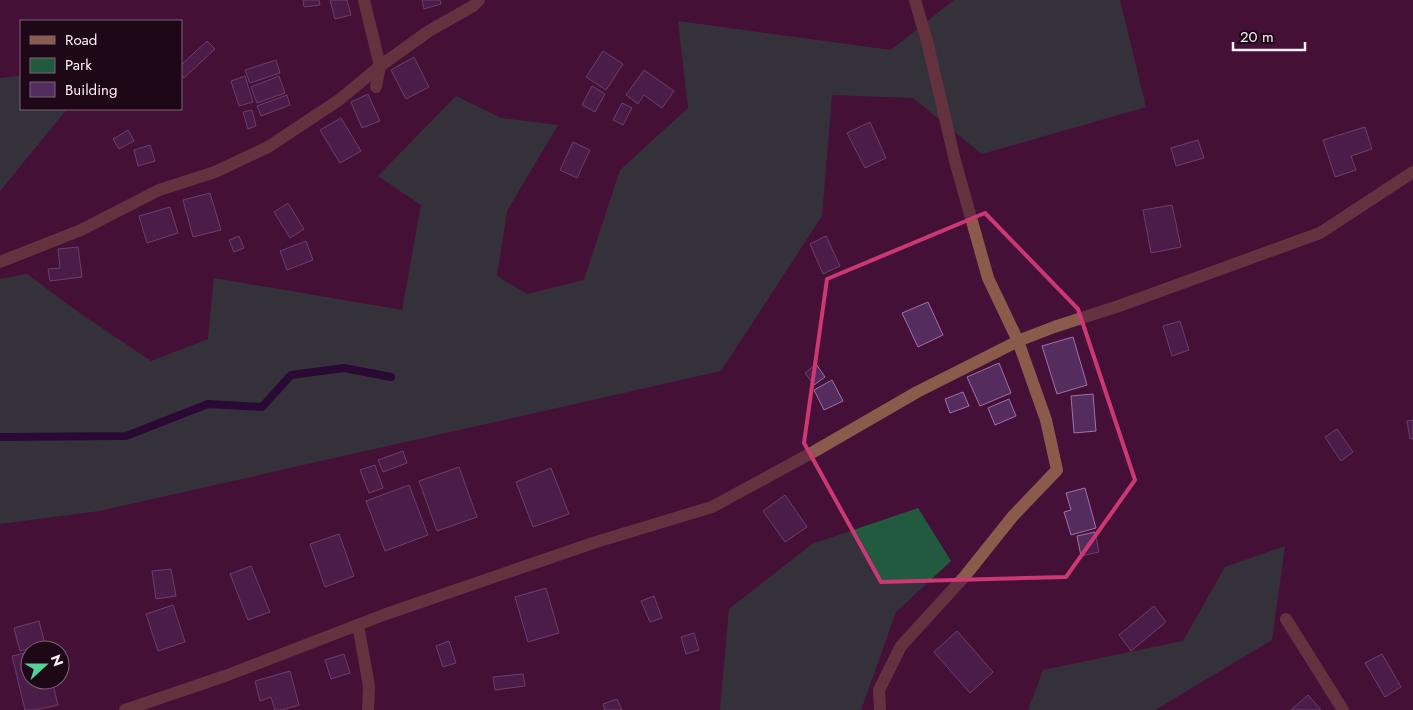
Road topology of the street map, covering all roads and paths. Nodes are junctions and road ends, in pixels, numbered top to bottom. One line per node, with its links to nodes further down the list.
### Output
1 (364, 0): 4 (street)
2 (479, 0): 4 (street)
3 (915, 0): 8 (street)
4 (380, 66): 5 (street); 7 (street)
5 (376, 87)
6 (1413, 172): 8 (street)
7 (0, 262)
8 (1018, 341): 10 (street); 13 (street)
9 (1286, 619): 14 (street)
10 (358, 624): 11 (street); 12 (street)
11 (125, 710)
12 (368, 710)
13 (880, 710)
14 (1343, 710)

